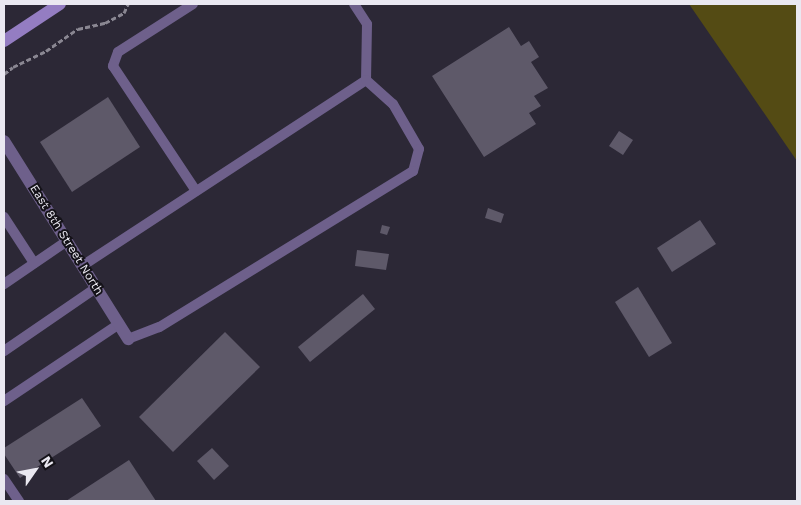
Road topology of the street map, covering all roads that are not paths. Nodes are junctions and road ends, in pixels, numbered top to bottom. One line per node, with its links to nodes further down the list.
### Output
1 (60, 4): 4 (main road)
2 (193, 4): 7 (lane)
3 (354, 4): 5 (lane)
4 (4, 41)
5 (366, 80): 7 (lane); 15 (lane)
6 (4, 141): 9 (street, East 8th Street North)
7 (196, 191): 11 (lane)
8 (4, 216): 10 (lane)
9 (67, 241): 10 (lane); 11 (street, East 8th Street North)
10 (34, 263): 12 (lane)
11 (82, 266): 13 (street, East 8th Street North)
12 (4, 284)
13 (96, 288): 14 (street, East 8th Street North); 16 (lane)
14 (119, 324): 15 (street, East 8th Street North); 17 (lane)
15 (128, 338)
16 (4, 350)
17 (4, 401)
18 (4, 479): 19 (lane)
19 (19, 501)

